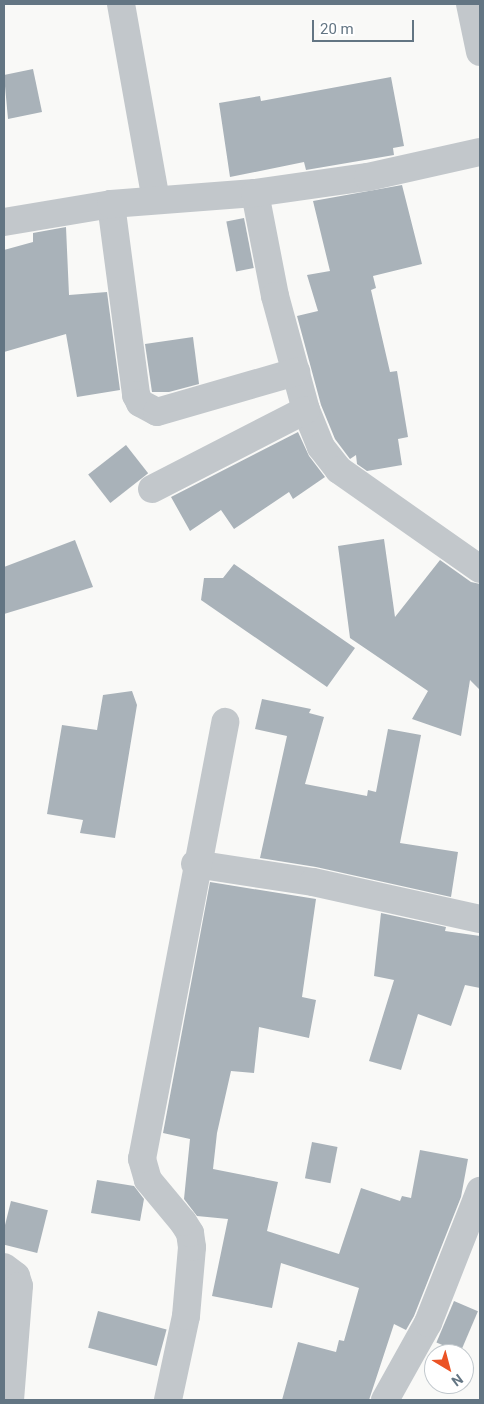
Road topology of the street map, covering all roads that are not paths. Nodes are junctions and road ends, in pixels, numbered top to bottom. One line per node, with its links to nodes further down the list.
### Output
1 (121, 4): 6 (street)
2 (470, 4): 3 (street)
3 (480, 52)
4 (480, 152): 5 (street)
5 (255, 193): 6 (street); 9 (street)
6 (156, 200): 7 (street)
7 (110, 204): 8 (street); 9 (street)
8 (4, 222)
9 (296, 372): 10 (street)
10 (306, 410): 11 (street); 12 (street)
11 (152, 488)
12 (480, 569)
13 (225, 722): 14 (street)
14 (195, 864): 15 (street); 19 (street)
15 (480, 919)
16 (480, 1191): 20 (street)
17 (4, 1267): 18 (street)
18 (10, 1400)
19 (168, 1400)
20 (385, 1400)

